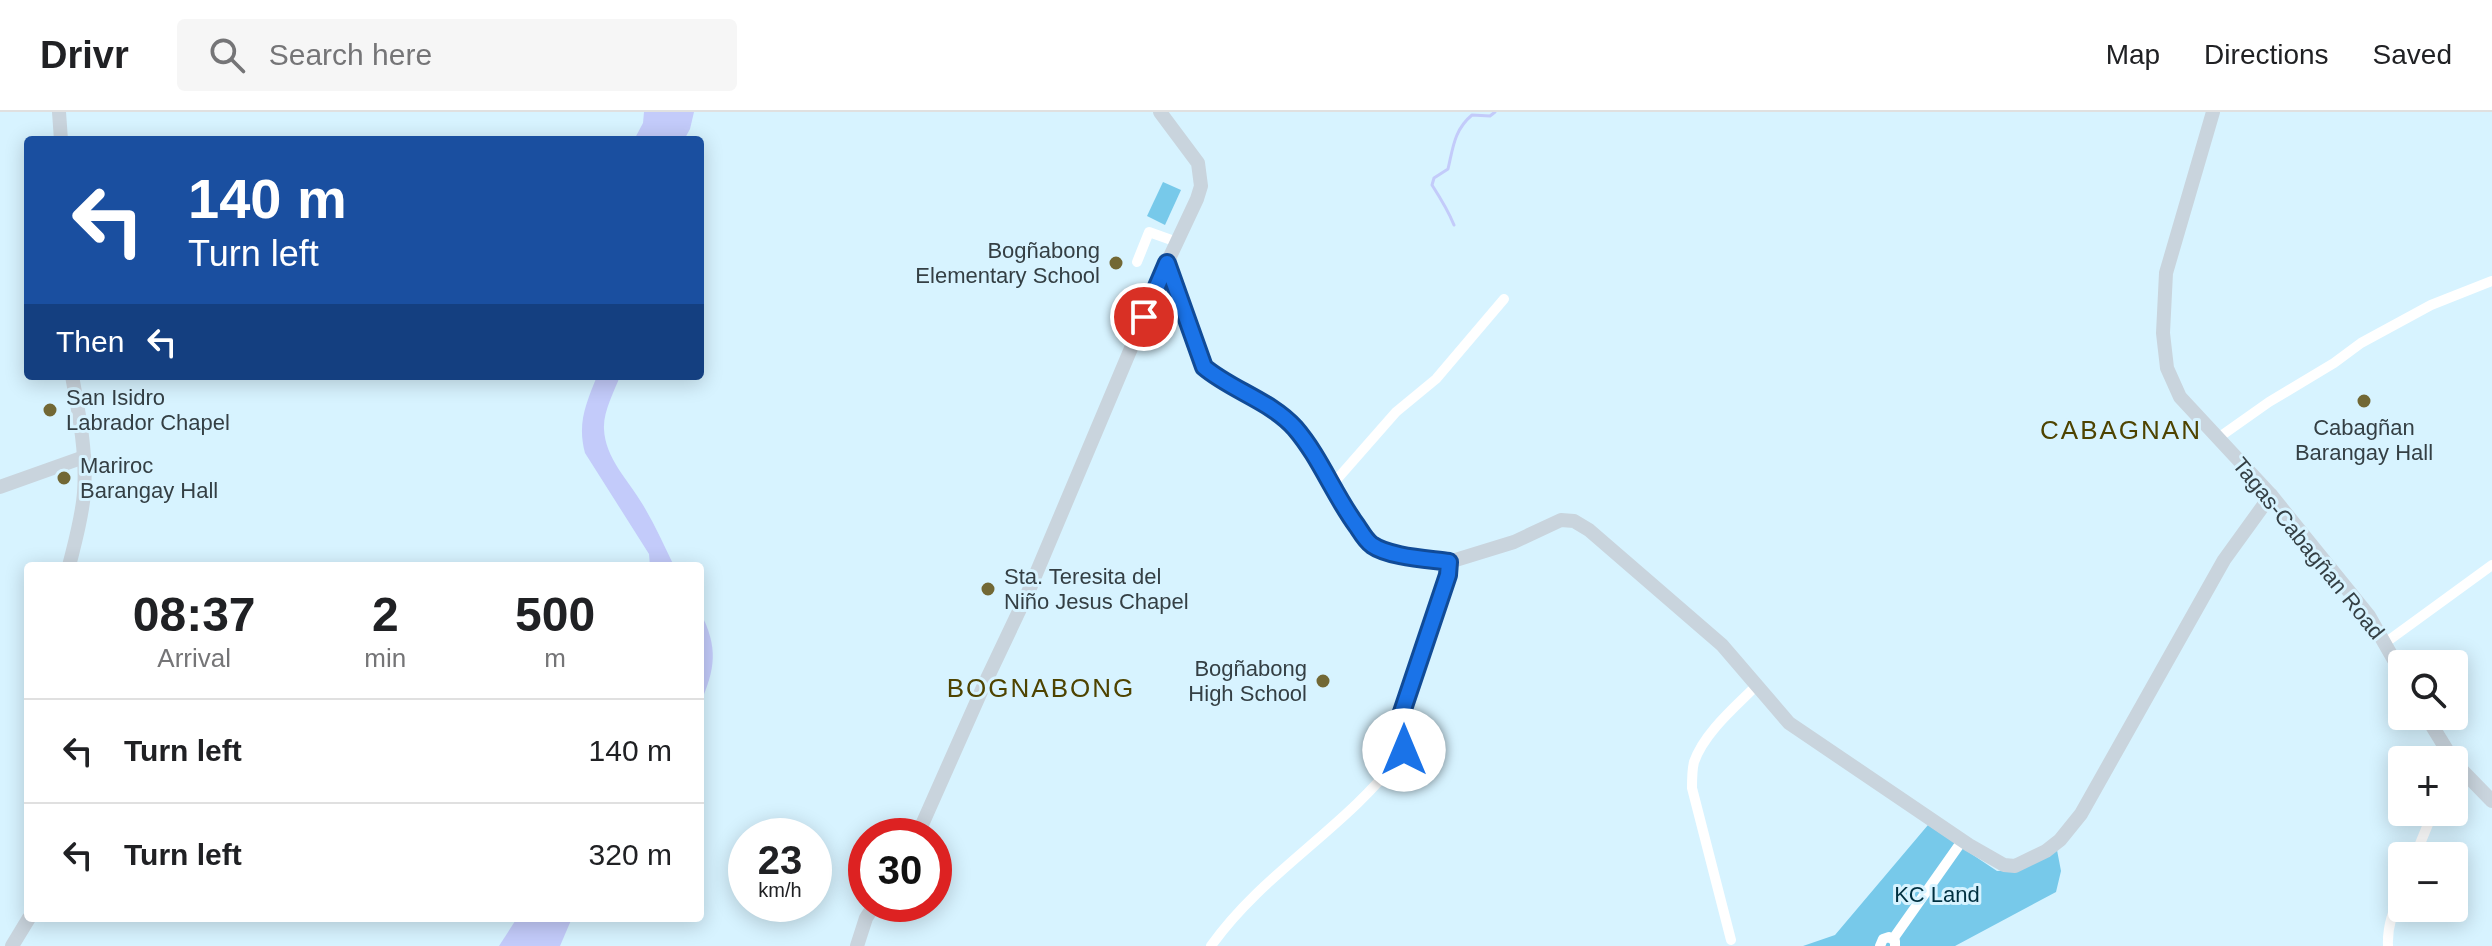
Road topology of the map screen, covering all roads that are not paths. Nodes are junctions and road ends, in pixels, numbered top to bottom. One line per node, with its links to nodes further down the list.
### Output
1 (59, 112): 4 (street)
2 (1160, 112): 5 (street)
3 (2213, 112): 11 (street, Tagas-Cabagñan Road)
4 (61, 136)
5 (1177, 242): 6 (street); 7 (street)
6 (1137, 262)
7 (1167, 263): 13 (street); 26 (street)
8 (2492, 281): 11 (street)
9 (1504, 299): 13 (street)
10 (73, 380): 12 (street)
11 (2218, 438): 15 (street, Tagas-Cabagñan Road)
12 (84, 457): 14 (street); 16 (street)
13 (1331, 486): 17 (street)
14 (0, 487)
15 (2271, 495): 19 (street, Tagas-Cabagñan Road); 27 (street)
16 (70, 562)
17 (1449, 562): 21 (street); 22 (street)
18 (2492, 565): 19 (street)
19 (2385, 643): 20 (street, Tagas-Cabagñan Road)
20 (2389, 650)
21 (1756, 686): 27 (street); 31 (street)
22 (1402, 713): 23 (street); 35 (street)
23 (1420, 720)
24 (2468, 778): 25 (street)
25 (2492, 801)
26 (925, 818)
27 (1962, 841): 32 (street)
28 (27, 922): 33 (street)
29 (865, 922): 34 (street)
30 (2390, 922): 37 (street)
31 (1731, 940)
32 (1894, 943): 36 (street)
33 (12, 946)
34 (857, 946)
35 (1211, 946)
36 (1880, 946)
37 (2388, 946)

